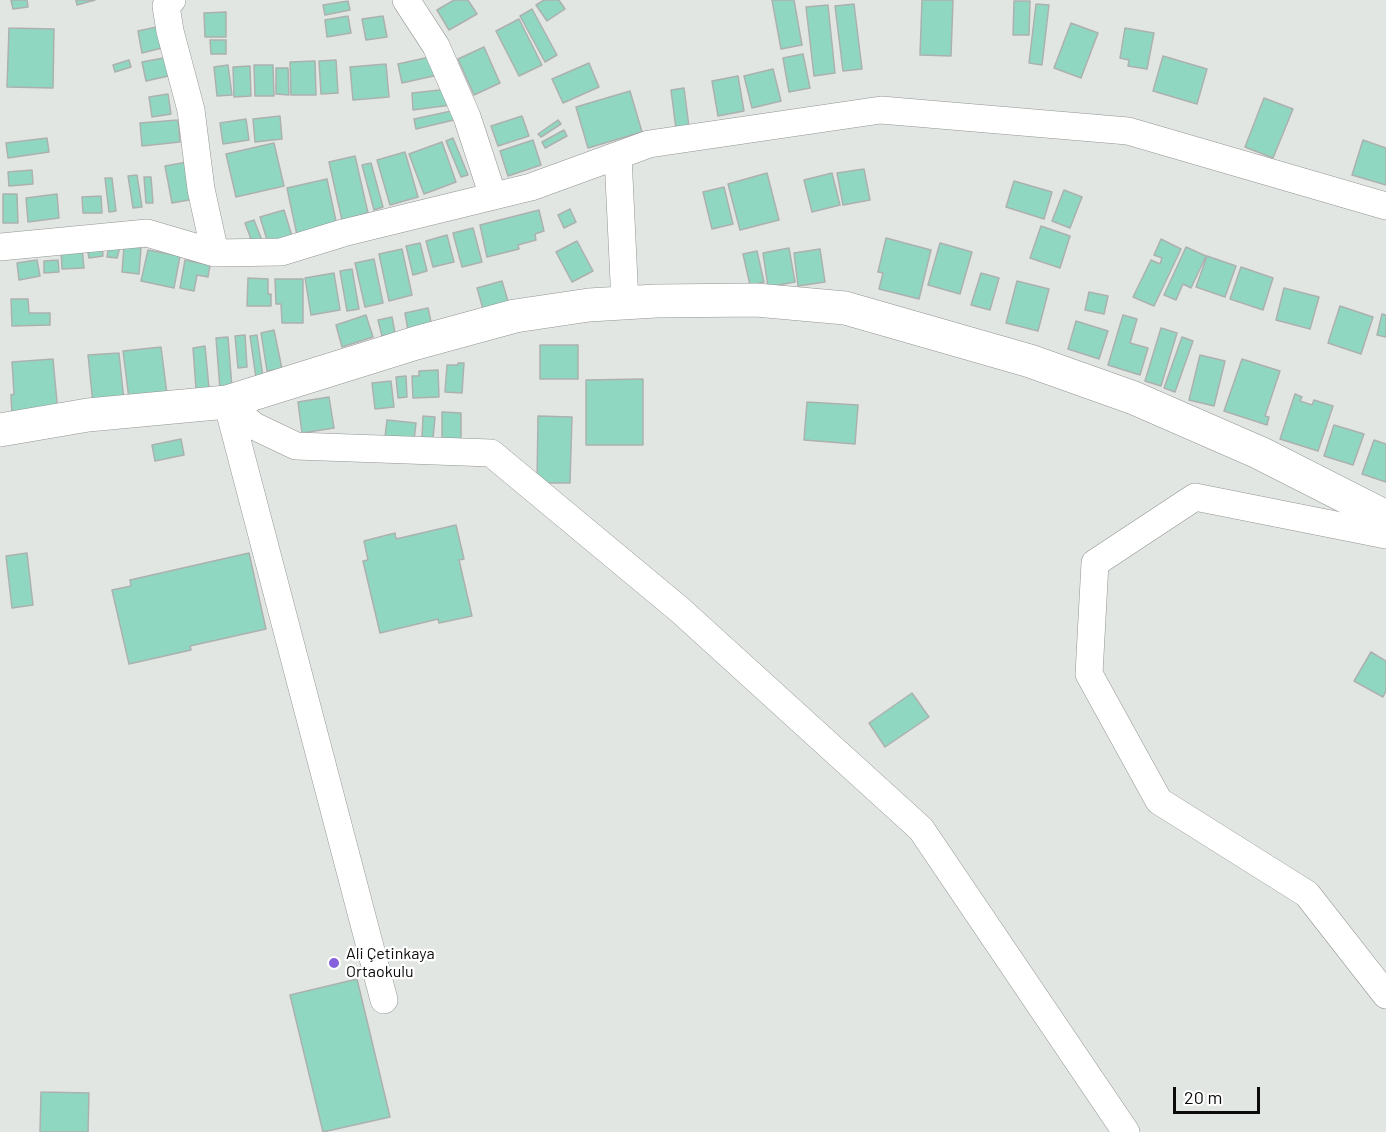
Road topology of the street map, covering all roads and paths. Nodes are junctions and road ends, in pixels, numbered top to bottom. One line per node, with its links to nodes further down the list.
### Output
1 (406, 0): 4 (street)
2 (167, 2): 7 (street)
3 (618, 156): 4 (street); 5 (street); 8 (street)
4 (493, 196): 7 (street)
5 (1386, 206)
6 (0, 247): 7 (street)
7 (215, 253)
8 (625, 303): 9 (main road); 11 (main road)
9 (227, 402): 10 (main road); 14 (street); 15 (street)
10 (0, 430)
11 (1386, 517)
12 (1386, 535): 13 (street)
13 (1386, 995)
14 (384, 1000)
15 (1126, 1132)

